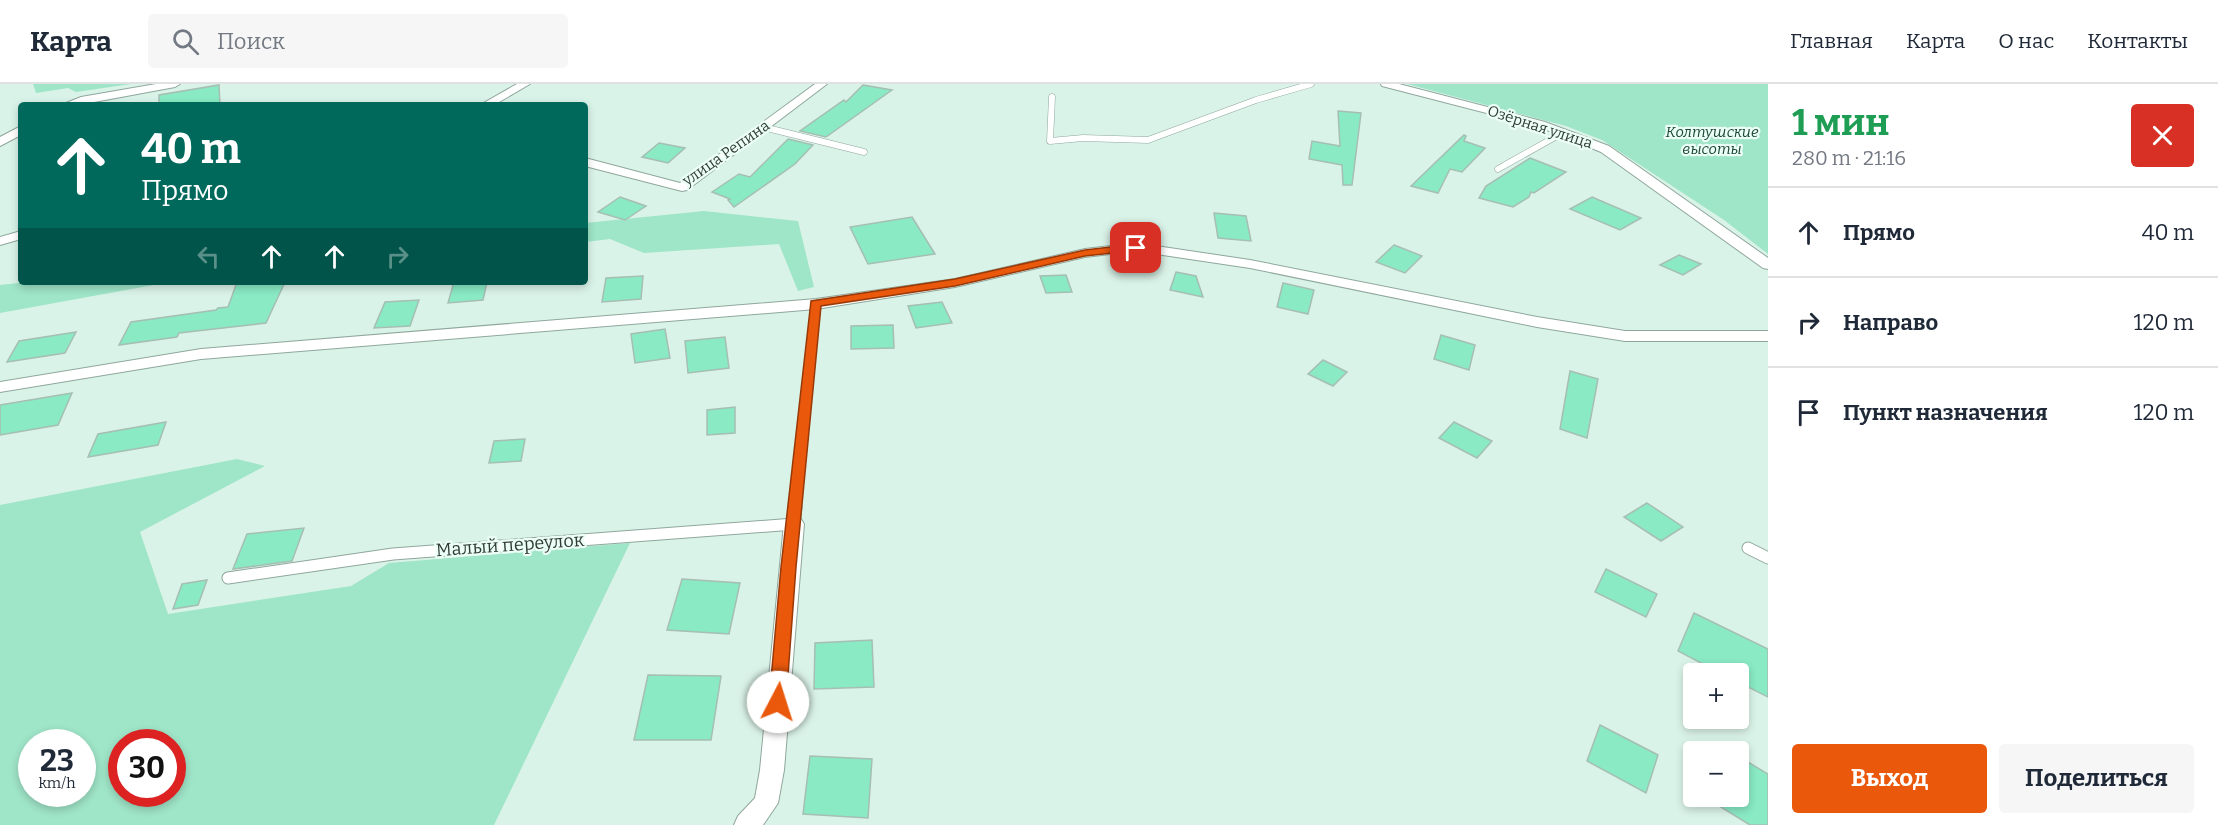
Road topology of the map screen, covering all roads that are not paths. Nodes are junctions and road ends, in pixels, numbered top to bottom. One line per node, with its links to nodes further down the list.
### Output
1 (175, 84): 7 (street)
2 (525, 84): 8 (street)
3 (822, 84): 9 (street, улица Репина)
4 (1311, 84): 6 (lane)
5 (1386, 84): 11 (street, Озёрная улица)
6 (1052, 97)
7 (75, 102)
8 (492, 102)
9 (764, 127): 13 (lane); 14 (street, улица Репина)
10 (18, 132): 12 (street)
11 (1564, 132): 15 (lane); 18 (street, Озёрная улица)
12 (0, 142)
13 (864, 152)
14 (588, 163)
15 (1498, 169)
16 (18, 236): 17 (street)
17 (0, 241)
18 (1768, 265)
19 (816, 304): 20 (street); 21 (street); 22 (lane)
20 (1768, 336)
21 (0, 387)
22 (794, 524): 25 (lane, Малый переулок); 26 (street)
23 (1748, 548): 24 (lane)
24 (1768, 558)
25 (228, 578)
26 (747, 825)

